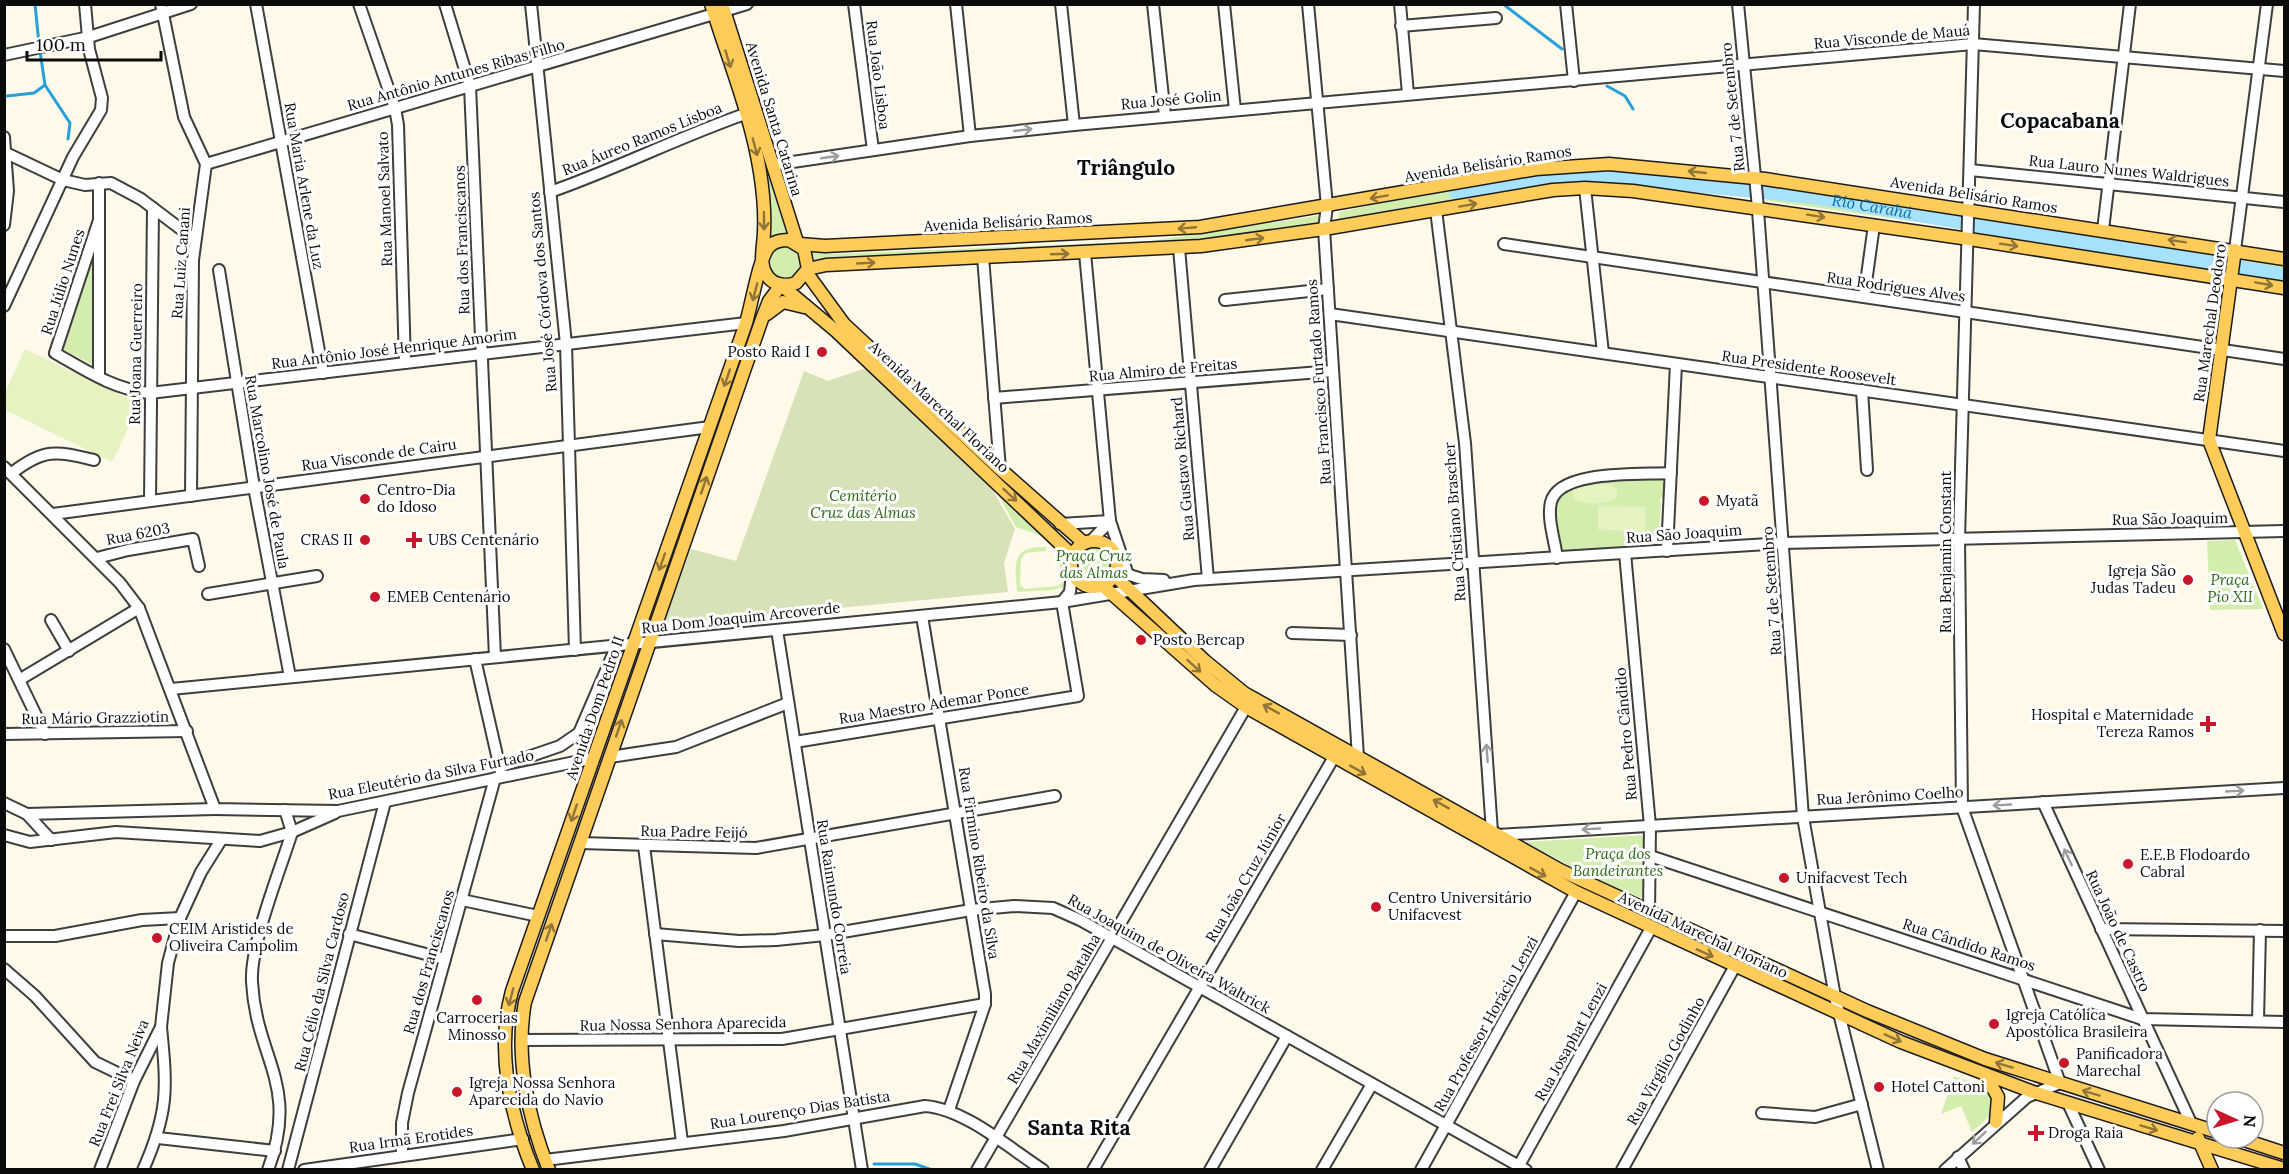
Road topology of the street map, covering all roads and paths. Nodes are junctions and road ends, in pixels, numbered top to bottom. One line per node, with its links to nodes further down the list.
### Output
1 (85, 4): 24 (street)
2 (191, 4): 20 (street)
3 (256, 4): 43 (street, Rua Maria Arlene da Luz)
4 (359, 4): 36 (street, Rua Manoel Salvato)
5 (445, 4): 33 (street, Rua dos Franciscanos)
6 (531, 4): 29 (street, Rua José Córdova dos Santos)
7 (747, 4): 21 (street, Rua Antônio Antunes Ribas Filho)
8 (854, 4): 44 (street, Rua João Lisboa)
9 (956, 4): 41 (street)
10 (1061, 4): 40 (street)
11 (1153, 4): 39 (street)
12 (1224, 4): 37 (street)
13 (1308, 4): 35 (street, Rua Francisco Furtado Ramos)
14 (1400, 4): 23 (street)
15 (1566, 4): 32 (street)
16 (1738, 4): 28 (street, Rua 7 de Setembro)
17 (1974, 4): 25 (street, Rua Benjamin Constant)
18 (2130, 4): 27 (street)
19 (2267, 4): 30 (street, Rua Marechal Deodoro)
20 (162, 9): 24 (street); 46 (street)
21 (718, 9): 29 (street, Rua Antônio Antunes Ribas Filho); 38 (main road, Avenida Santa Catarina, one-way to 38); 47 (main road, Avenida Santa Catarina)
22 (1496, 18): 23 (street)
23 (1401, 26): 34 (street)
24 (89, 37): 26 (street); 49 (street)
25 (1973, 44): 27 (street, Rua Visconde de Mauá); 28 (street, Rua Visconde de Mauá); 48 (street, Rua Benjamin Constant)
26 (4, 55)
27 (2124, 57): 30 (street, Rua Visconde de Mauá); 51 (street)
28 (1744, 65): 32 (street, Rua Visconde de Mauá); 54 (street, Rua 7 de Setembro)
29 (538, 66): 33 (street, Rua Antônio Antunes Ribas Filho); 53 (street, Rua José Córdova dos Santos)
30 (2259, 69): 31 (street, Rua Visconde de Mauá); 55 (street, Rua Marechal Deodoro)
31 (2284, 71)
32 (1574, 81): 34 (street, Rua José Golin)
33 (470, 86): 36 (street, Rua Antônio Antunes Ribas Filho); 98 (street, Rua dos Franciscanos)
34 (1408, 94): 35 (street, Rua José Golin)
35 (1318, 102): 37 (street, Rua José Golin); 57 (street, Rua Francisco Furtado Ramos)
36 (395, 108): 43 (street, Rua Antônio Antunes Ribas Filho); 100 (street, Rua Manoel Salvato)
37 (1234, 110): 39 (street, Rua José Golin)
38 (745, 114): 53 (street, Rua Áureo Ramos Lisboa); 76 (main road, Avenida Santa Catarina, one-way to 76)
39 (1165, 116): 40 (street, Rua José Golin)
40 (1074, 125): 41 (street, Rua José Golin, one-way to 40)
41 (970, 136): 44 (street, Rua José Golin)
42 (4, 137): 45 (street)
43 (280, 142): 46 (street, Rua Antônio Antunes Ribas Filho); 103 (street, Rua Maria Arlene da Luz)
44 (873, 150): 47 (street, Rua José Golin, one-way to 44)
45 (6, 153): 49 (street); 62 (street)
46 (206, 164): 67 (street, Rua Luiz Canani)
47 (772, 165): 68 (main road, Avenida Santa Catarina)
48 (1970, 171): 51 (street, Rua Lauro Nunes Waldrigues); 60 (street, Rua Benjamin Constant)
49 (63, 180): 50 (street); 86 (street)
50 (99, 183): 58 (street); 61 (street)
51 (2109, 184): 55 (street, Rua Lauro Nunes Waldrigues); 65 (street)
52 (1585, 188): 54 (main road, Avenida Belisário Ramos); 59 (main road, Avenida Belisário Ramos, one-way to 52); 74 (street)
53 (550, 192): 94 (street, Rua José Córdova dos Santos)
54 (1757, 192): 57 (main road, Avenida Belisário Ramos, one-way to 57); 60 (main road, Avenida Belisário Ramos); 63 (main road, Avenida Belisário Ramos, one-way to 63); 80 (street, Rua 7 de Setembro)
55 (2242, 198): 56 (street, Rua Lauro Nunes Waldrigues); 71 (street, Rua Marechal Deodoro)
56 (2284, 202)
57 (1327, 206): 64 (street, Rua Francisco Furtado Ramos); 68 (main road, Avenida Belisário Ramos, one-way to 68)
58 (153, 208): 67 (street); 111 (street, Rua Joana Guerreiro)
59 (1436, 210): 64 (main road, Avenida Belisário Ramos); 93 (street, Rua Cristiano Brascher)
60 (1969, 212): 65 (main road, Avenida Belisário Ramos); 66 (street, Rua Benjamin Constant)
61 (99, 220): 96 (street, Rua Júlio Nunes); 104 (street)
62 (4, 225)
63 (1874, 225): 66 (main road, Avenida Belisário Ramos); 84 (street)
64 (1324, 229): 70 (main road, Avenida Belisário Ramos, one-way to 64); 83 (street, Rua Francisco Furtado Ramos)
65 (2103, 230): 71 (main road, Avenida Belisário Ramos, one-way to 65)
66 (1969, 235): 79 (main road, Avenida Belisário Ramos, one-way to 79); 87 (street, Rua Benjamin Constant)
67 (194, 239): 108 (street, Rua Luiz Canani)
68 (798, 243): 76 (main road); 78 (main road)
69 (1504, 244): 74 (street, Rua Rodrigues Alves)
70 (1179, 248): 72 (main road, Avenida Belisário Ramos); 106 (street, Rua Gustavo Richard)
71 (2234, 252): 75 (main road, Avenida Belisário Ramos); 79 (main road, Rua Marechal Deodoro)
72 (1085, 253): 73 (main road, Avenida Belisário Ramos, one-way to 72); 109 (street)
73 (983, 257): 78 (main road, Avenida Belisário Ramos, one-way to 73); 112 (street)
74 (1593, 257): 80 (street, Rua Rodrigues Alves); 97 (street)
75 (2284, 258)
76 (763, 260): 81 (main road); 91 (main road, Avenida Dom Pedro II, one-way to 91)
77 (219, 270): 107 (street, Rua Marcolino José de Paula)
78 (807, 270): 81 (main road); 92 (main road, Avenida Marechal Floriano)
79 (2231, 276): 82 (main road, Avenida Belisário Ramos, one-way to 82); 95 (main road, Rua Marechal Deodoro)
80 (1763, 282): 84 (street, Rua Rodrigues Alves); 105 (street, Rua 7 de Setembro)
81 (781, 285): 88 (main road, Avenida Marechal Floriano); 90 (main road, Avenida Dom Pedro II)
82 (2284, 288)
83 (1328, 289): 85 (street); 89 (street, Rua Francisco Furtado Ramos)
84 (1864, 297): 87 (street, Rua Rodrigues Alves)
85 (1225, 300)
86 (4, 306)
87 (1966, 312): 95 (street, Rua Rodrigues Alves); 113 (street, Rua Benjamin Constant)
88 (817, 314): 90 (main road); 92 (main road, Avenida Marechal Floriano)
89 (1330, 314): 93 (street, Rua Presidente Roosevelt); 102 (street, Rua Francisco Furtado Ramos)
90 (762, 319): 162 (main road, Avenida Dom Pedro II, one-way to 90)
91 (746, 323): 94 (street, Rua Antônio José Henrique Amorim); 114 (main road, Avenida Dom Pedro II, one-way to 114)
92 (840, 327): 120 (main road, Avenida Marechal Floriano); 138 (main road, Avenida Marechal Floriano, one-way to 138)
93 (1452, 331): 97 (street, Rua Presidente Roosevelt); 141 (street, Rua Cristiano Brascher)
94 (566, 344): 98 (street, Rua Antônio José Henrique Amorim); 116 (street, Rua José Córdova dos Santos)
95 (2221, 350): 99 (street, Rua Rodrigues Alves); 115 (main road, Rua Marechal Deodoro)
96 (55, 353): 104 (street, Rua Antônio José Henrique Amorim)
97 (1604, 353): 101 (street, Rua Presidente Roosevelt)
98 (482, 354): 100 (street, Rua Antônio José Henrique Amorim); 118 (street, Rua dos Franciscanos)
99 (2284, 360)
100 (405, 363): 103 (street, Rua Antônio José Henrique Amorim)
101 (1676, 364): 105 (street, Rua Presidente Roosevelt); 123 (street)
102 (1333, 371): 106 (street, Rua Almiro de Freitas); 144 (street, Rua Francisco Furtado Ramos)
103 (323, 373): 107 (street, Rua Antônio José Henrique Amorim)
104 (99, 377): 111 (street, Rua Antônio José Henrique Amorim)
105 (1771, 377): 110 (street, Rua Presidente Roosevelt); 134 (street, Rua 7 de Setembro)
106 (1191, 382): 109 (street, Rua Almiro de Freitas); 148 (street, Rua Gustavo Richard)
107 (236, 383): 108 (street, Rua Antônio José Henrique Amorim); 124 (street, Rua Marcolino José de Paula)
108 (191, 388): 111 (street, Rua Antônio José Henrique Amorim); 125 (street, Rua Luiz Canani)
109 (1098, 390): 112 (street, Rua Almiro de Freitas); 128 (street)
110 (1862, 390): 113 (street, Rua Presidente Roosevelt); 122 (street)
111 (150, 393): 126 (street, Rua Joana Guerreiro)
112 (994, 398): 120 (street)
113 (1964, 405): 115 (street, Rua Presidente Roosevelt); 132 (street, Rua Benjamin Constant)
114 (710, 427): 116 (street, Rua Visconde de Cairu); 163 (main road, Avenida Dom Pedro II, one-way to 163)
115 (2210, 440): 117 (street, Rua Presidente Roosevelt); 131 (main road, Rua Marechal Deodoro)
116 (569, 445): 118 (street, Rua Visconde de Cairu); 166 (street, Rua José Córdova dos Santos)
117 (2284, 451)
118 (487, 456): 124 (street, Rua Visconde de Cairu); 168 (street, Rua dos Franciscanos)
119 (94, 460): 121 (street)
120 (1000, 469): 129 (main road, Avenida Marechal Floriano)
121 (8, 470): 127 (street)
122 (1867, 470)
123 (1671, 473): 136 (street); 140 (street)
124 (254, 487): 125 (street, Rua Visconde de Cairu); 150 (street, Rua Marcolino José de Paula)
125 (191, 496): 126 (street, Rua Visconde de Cairu)
126 (150, 501): 127 (street, Rua Visconde de Cairu)
127 (52, 514): 139 (street)
128 (1110, 520): 129 (street); 133 (street); 135 (street)
129 (1060, 524): 133 (main road, Avenida Marechal Floriano)
130 (2284, 531): 131 (street, Rua São Joaquim)
131 (2245, 532): 132 (street, Rua São Joaquim); 160 (main road, Rua Marechal Deodoro)
132 (1959, 539): 134 (street, Rua São Joaquim); 190 (street, Rua Benjamin Constant)
133 (1087, 542): 138 (main road); 143 (main road)
134 (1783, 543): 136 (street, Rua São Joaquim); 196 (street, Rua 7 de Setembro)
135 (1119, 547): 143 (street); 146 (street)
136 (1667, 550): 137 (street, Rua São Joaquim)
137 (1625, 553): 140 (street, Rua São Joaquim); 197 (street, Rua Pedro Cândido)
138 (1072, 555): 145 (main road)
139 (97, 558): 142 (street, Rua 6203); 155 (street)
140 (1557, 558): 141 (street, Rua São Joaquim)
141 (1473, 563): 144 (street, Rua São Joaquim); 199 (street, Rua Cristiano Brascher, one-way to 141)
142 (199, 566)
143 (1116, 570): 146 (street, Rua São Joaquim); 151 (main road); 152 (main road, Avenida Marechal Floriano)
144 (1346, 571): 148 (street, Rua São Joaquim); 161 (street, Rua Francisco Furtado Ramos)
145 (1072, 574): 151 (main road); 154 (street)
146 (1128, 575): 149 (street, Rua São Joaquim)
147 (317, 576): 150 (street)
148 (1208, 579): 149 (street, Rua São Joaquim)
149 (1194, 580): 152 (street, Rua São Joaquim)
150 (272, 583): 153 (street); 170 (street, Rua Marcolino José de Paula)
151 (1105, 588): 152 (street, Rua São Joaquim); 154 (street, Rua Dom Joaquim Arcoverde); 174 (main road, Avenida Marechal Floriano, one-way to 174)
152 (1128, 590): 182 (main road, Avenida Marechal Floriano, one-way to 152)
153 (208, 594)
154 (1062, 602): 156 (street, Rua Dom Joaquim Arcoverde); 175 (street, Rua Maestro Ademar Ponce)
155 (139, 608): 167 (street); 172 (street)
156 (922, 616): 158 (street, Rua Dom Joaquim Arcoverde); 175 (street, Rua Firmino Ribeiro da Silva)
157 (51, 620): 167 (street)
158 (777, 630): 162 (street, Rua Dom Joaquim Arcoverde); 173 (street, Rua Raimundo Correia)
159 (1292, 633): 161 (street)
160 (2284, 634)
161 (1351, 635): 182 (street, Rua Francisco Furtado Ramos)
162 (649, 642): 163 (street, Rua Dom Joaquim Arcoverde); 180 (main road, Avenida Dom Pedro II, one-way to 162)
163 (633, 644): 164 (street, Rua Dom Joaquim Arcoverde); 183 (main road, Avenida Dom Pedro II)
164 (617, 645): 166 (street, Rua Dom Joaquim Arcoverde); 184 (street)
165 (5, 650): 171 (street)
166 (575, 650): 168 (street, Rua Dom Joaquim Arcoverde)
167 (69, 651): 171 (street)
168 (495, 657): 169 (street, Rua Dom Joaquim Arcoverde)
169 (475, 659): 170 (street, Rua Dom Joaquim Arcoverde); 184 (street, Rua dos Franciscanos)
170 (290, 677): 172 (street, Rua Dom Joaquim Arcoverde)
171 (20, 680): 178 (street)
172 (171, 689): 176 (street)
173 (789, 703): 179 (street, Rua Raimundo Correia); 180 (street)
174 (1246, 707): 181 (main road, Avenida Marechal Floriano); 222 (street, Rua Maximiliano Batalha)
175 (939, 719): 179 (street, Rua Maestro Ademar Ponce); 194 (street, Rua Firmino Ribeiro da Silva)
176 (187, 731): 178 (street, Rua Mário Grazziotin); 191 (street)
177 (4, 734): 178 (street, Rua Mário Grazziotin)
178 (45, 734)
179 (795, 742): 201 (street, Rua Raimundo Correia)
180 (610, 757): 204 (main road, Avenida Dom Pedro II)
181 (1334, 757): 207 (main road, Avenida Marechal Floriano, one-way to 207); 227 (street, Rua João Cruz Júnior)
182 (1358, 757): 199 (main road, Avenida Marechal Floriano, one-way to 182)
183 (594, 758): 184 (street, Rua Eleutério da Silva Furtado); 212 (main road, Avenida Dom Pedro II, one-way to 212)
184 (499, 774): 187 (street, Rua Eleutério da Silva Furtado); 208 (street, Rua dos Franciscanos)
185 (2284, 788): 188 (street, Rua Jerônimo Coelho, one-way to 185)
186 (1055, 796): 194 (street, Rua Padre Feijó)
187 (385, 802): 193 (street, Rua Eleutério da Silva Furtado); 218 (street, Rua Célio da Silva Cardoso)
188 (2043, 802): 190 (street, Rua Jerônimo Coelho, one-way to 190); 215 (street, Rua João de Castro, one-way to 188)
189 (4, 803): 195 (street)
190 (1962, 807): 196 (street, Rua Jerônimo Coelho); 226 (street, Rua Benjamin Constant)
191 (215, 809): 192 (street, Rua Eleutério da Silva Furtado); 195 (street, Rua Eleutério da Silva Furtado)
192 (285, 810): 193 (street, Rua Eleutério da Silva Furtado); 198 (street)
193 (338, 812): 198 (street)
194 (955, 813): 201 (street, Rua Padre Feijó); 209 (street, Rua Firmino Ribeiro da Silva)
195 (27, 814): 202 (street)
196 (1803, 817): 197 (street, Rua Jerônimo Coelho); 211 (street, Rua 7 de Setembro)
197 (1650, 826): 199 (street, Rua Jerônimo Coelho, one-way to 199); 206 (street, Rua Pedro Cândido)
198 (292, 832): 203 (street); 259 (street)
199 (1494, 834): 210 (main road, Avenida Marechal Floriano)
200 (4, 835): 202 (street)
201 (810, 839): 205 (street, Rua Padre Feijó); 220 (street, Rua Raimundo Correia)
202 (51, 840): 203 (street)
203 (221, 840): 213 (street, Rua Frei Silva Neiva)
204 (580, 843): 205 (street, Rua Padre Feijó); 237 (main road, Avenida Dom Pedro II, one-way to 204)
205 (644, 846): 219 (street)
206 (1650, 856): 210 (street, Rua Pedro Cândido); 211 (street, Rua Cândido Ramos)
207 (1576, 892): 214 (main road, Avenida Marechal Floriano); 251 (street, Rua Professor Horácio Lenzi)
208 (462, 900): 212 (street); 223 (street, Rua dos Franciscanos)
209 (971, 910): 220 (street, Rua Joaquim de Oliveira Waltrick); 222 (street, Rua Joaquim de Oliveira Waltrick); 229 (street, Rua Firmino Ribeiro da Silva)
210 (1648, 912): 228 (main road, Avenida Marechal Floriano)
211 (1819, 912): 226 (street, Rua Cândido Ramos); 228 (street, Rua 7 de Setembro)
212 (538, 916): 254 (main road, Avenida Dom Pedro II, one-way to 254)
213 (180, 918): 221 (street); 234 (street, Rua Frei Silva Neiva)
214 (1651, 928): 224 (main road, Avenida Marechal Floriano, one-way to 224); 265 (street, Rua Josaphat Lenzi)
215 (2101, 929): 216 (street); 231 (street, Rua João de Castro)
216 (2260, 930): 217 (street); 232 (street)
217 (2284, 931)
218 (349, 934): 223 (street); 258 (street, Rua Célio da Silva Cardoso)
219 (655, 934): 220 (street, Rua Joaquim de Oliveira Waltrick); 238 (street)
220 (825, 935): 235 (street, Rua Raimundo Correia)
221 (6, 936)
222 (1111, 939): 227 (street, Rua Joaquim de Oliveira Waltrick); 255 (street, Rua Maximiliano Batalha)
223 (445, 958): 262 (street, Rua dos Franciscanos)
224 (1735, 966): 230 (main road, Avenida Marechal Floriano); 280 (street, Rua Virgílio Godinho)
225 (4, 969): 240 (street)
226 (2022, 979): 231 (street, Rua Cândido Ramos); 241 (street, Rua Benjamin Constant)
227 (1199, 988): 236 (street, Rua Joaquim de Oliveira Waltrick); 276 (street, Rua João Cruz Júnior)
228 (1835, 997): 230 (street, Rua 7 de Setembro); 241 (main road, Avenida Marechal Floriano, one-way to 228)
229 (985, 1004): 235 (street, Rua Nossa Senhora Aparecida); 246 (street, Rua Firmino Ribeiro da Silva)
230 (1840, 1014): 239 (main road, Avenida Marechal Floriano, one-way to 239); 245 (street, Rua 7 de Setembro)
231 (2142, 1019): 232 (street, Rua Cândido Ramos); 250 (street, Rua João de Castro)
232 (2258, 1021): 233 (street, Rua Cândido Ramos)
233 (2284, 1022)
234 (161, 1027): 240 (street, Rua Frei Silva Neiva); 253 (street)
235 (840, 1031): 238 (street, Rua Nossa Senhora Aparecida); 248 (street, Rua Raimundo Correia)
236 (1287, 1036): 242 (street, Rua Joaquim de Oliveira Waltrick); 277 (street)
237 (521, 1040): 238 (street, Rua Nossa Senhora Aparecida); 264 (main road, Avenida Dom Pedro II)
238 (669, 1041): 256 (street)
239 (1985, 1075): 243 (main road, Avenida Marechal Floriano); 249 (main road)
240 (134, 1081): 267 (street, Rua Frei Silva Neiva)
241 (2060, 1083): 243 (street); 250 (main road, Avenida Marechal Floriano, one-way to 241)
242 (1372, 1084): 251 (street, Rua Joaquim de Oliveira Waltrick); 278 (street)
243 (2033, 1092): 244 (main road, Avenida Marechal Floriano); 249 (street)
244 (2068, 1103): 257 (main road, Avenida Marechal Floriano, one-way to 257); 284 (street)
245 (1862, 1104): 247 (street); 281 (street, Rua 7 de Setembro)
246 (949, 1110): 248 (street, Rua Lourenço Dias Batista); 255 (street, Rua Lourenço Dias Batista)
247 (1762, 1113)
248 (854, 1118): 256 (street, Rua Lourenço Dias Batista); 273 (street, Rua Raimundo Correia)
249 (1996, 1122): 263 (street, one-way to 263)
250 (2191, 1124): 252 (main road, Avenida Marechal Floriano); 257 (main road, Rua João de Castro)
251 (1446, 1125): 265 (street, Rua Joaquim de Oliveira Waltrick); 279 (street, Rua Professor Horácio Lenzi)
252 (2205, 1128)
253 (158, 1138): 259 (street); 268 (street)
254 (523, 1139): 262 (street, Rua Irmã Erotides); 272 (main road, Avenida Dom Pedro II)
255 (995, 1139): 274 (street, Rua Maximiliano Batalha); 275 (street, Rua Lourenço Dias Batista)
256 (682, 1142): 264 (street, Rua Lourenço Dias Batista)
257 (2201, 1143): 266 (main road, Avenida Marechal Floriano); 285 (main road, Rua João de Castro)
258 (296, 1144): 259 (street); 270 (street, Rua Célio da Silva Cardoso)
259 (277, 1146): 269 (street)
260 (2265, 1147): 261 (main road)
261 (2284, 1153)
262 (402, 1156): 271 (street, Rua Irmã Erotides)
263 (1958, 1158): 282 (street); 283 (street)
264 (547, 1165)
265 (1520, 1168)
266 (2284, 1169)
267 (100, 1170)
268 (143, 1170)
269 (268, 1170)
270 (288, 1170)
271 (304, 1170)
272 (533, 1170)
273 (862, 1170)
274 (977, 1170)
275 (1043, 1170)
276 (1093, 1170)
277 (1210, 1170)
278 (1322, 1170)
279 (1421, 1170)
280 (1622, 1170)
281 (1878, 1170)
282 (1945, 1170)
283 (1964, 1170)
284 (2099, 1170)
285 (2212, 1170)

